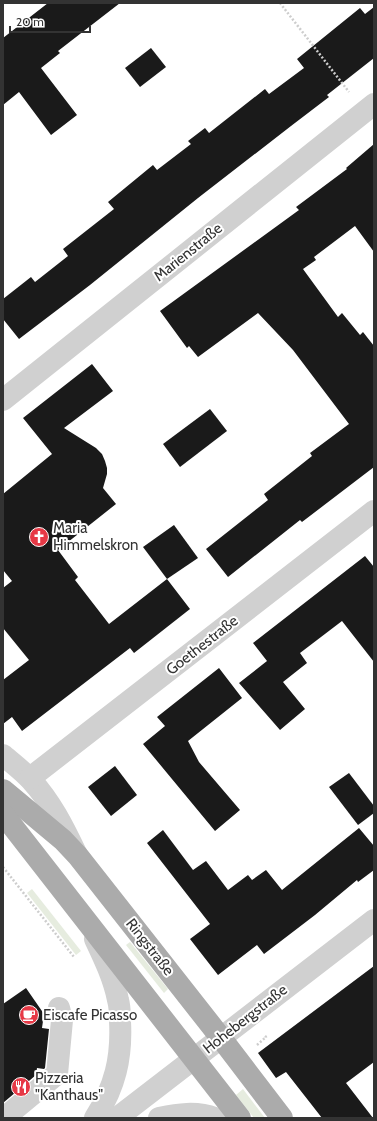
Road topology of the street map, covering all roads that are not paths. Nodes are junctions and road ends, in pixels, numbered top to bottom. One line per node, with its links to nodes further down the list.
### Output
1 (369, 108): 2 (street, Marienstraße)
2 (3, 400)
3 (374, 511): 5 (street, Goethestraße)
4 (3, 755): 5 (street)
5 (30, 778): 8 (street)
6 (3, 790): 8 (main road, Ringstraße)
7 (3, 814): 9 (main road)
8 (78, 856): 12 (main road, Ringstraße)
9 (79, 910): 13 (main road); 15 (street)
10 (374, 920): 12 (street, Hohebergstraße)
11 (59, 1008): 14 (street)
12 (221, 1038): 13 (street, Hohebergstraße); 20 (main road, Ringstraße)
13 (194, 1058): 16 (street, Hohebergstraße); 19 (main road)
14 (4, 1118)
15 (95, 1118)
16 (117, 1118)
17 (159, 1118): 18 (street)
18 (215, 1118)
19 (240, 1118)
20 (282, 1118)

